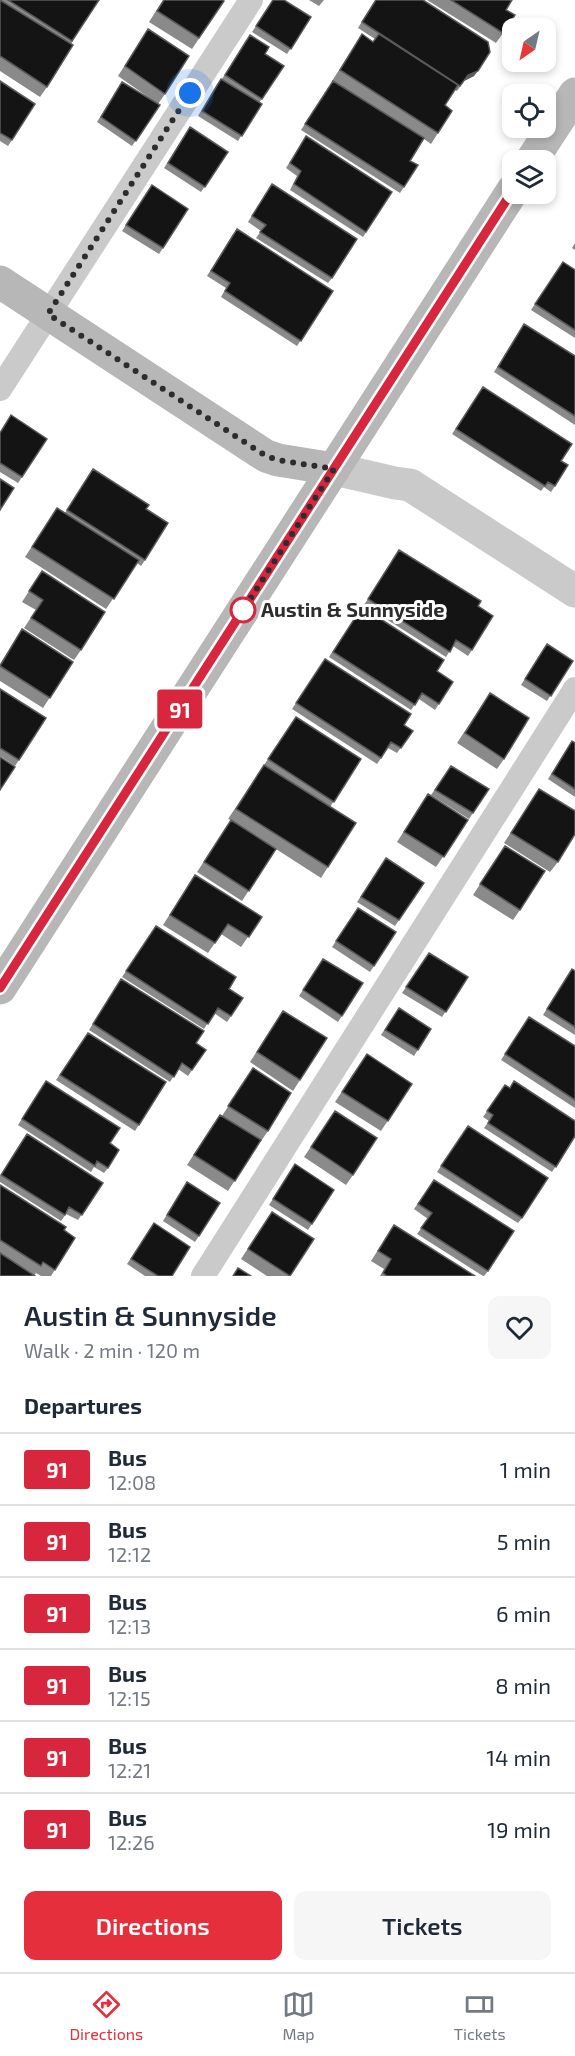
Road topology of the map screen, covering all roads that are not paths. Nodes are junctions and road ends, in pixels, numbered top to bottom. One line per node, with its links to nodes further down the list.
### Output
1 (251, 0): 6 (lane)
2 (575, 94): 3 (street)
3 (539, 150)
4 (504, 204): 8 (street)
5 (0, 282): 6 (street)
6 (48, 314): 7 (lane); 8 (street)
7 (0, 389)
8 (334, 469): 9 (street); 11 (street)
9 (575, 591)
10 (575, 689): 12 (lane)
11 (0, 988)
12 (203, 1276)

